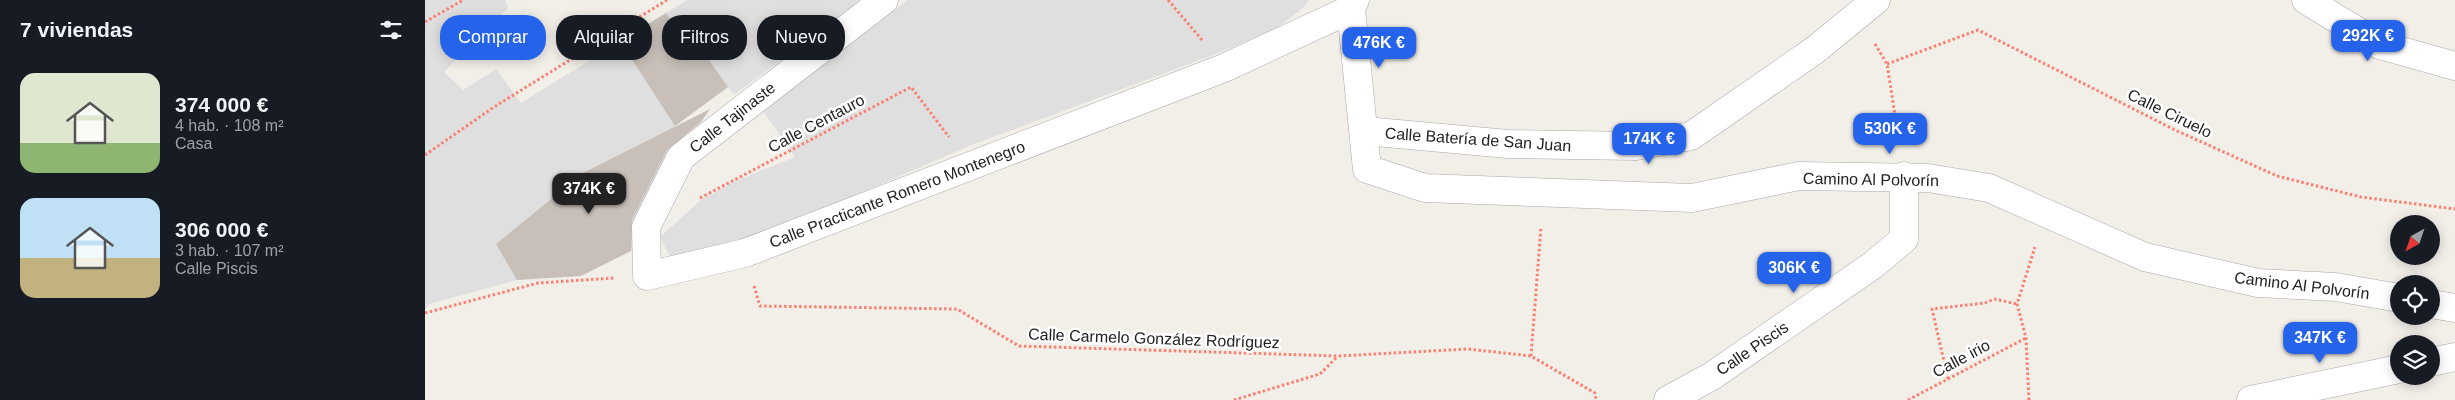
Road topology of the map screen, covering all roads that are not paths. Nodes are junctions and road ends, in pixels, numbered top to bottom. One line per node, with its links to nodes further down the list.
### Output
1 (884, 0): 8 (street, Calle Tajinaste)
2 (2306, 0): 5 (street)
3 (1353, 5): 6 (street); 8 (street, Calle Practicante Romero Montenegro)
4 (1867, 8): 6 (street, Calle Batería de San Juan)
5 (2455, 66)
6 (1365, 131): 7 (street, Camino Al Polvorín)
7 (1904, 176): 9 (street, Camino Al Polvorín); 15 (street, Calle Piscis)
8 (647, 276)
9 (2390, 296)
10 (2440, 306): 11 (street)
11 (2455, 308)
12 (2455, 357): 13 (street)
13 (2440, 360)
14 (2390, 371): 16 (street)
15 (1667, 400)
16 (2251, 400)

